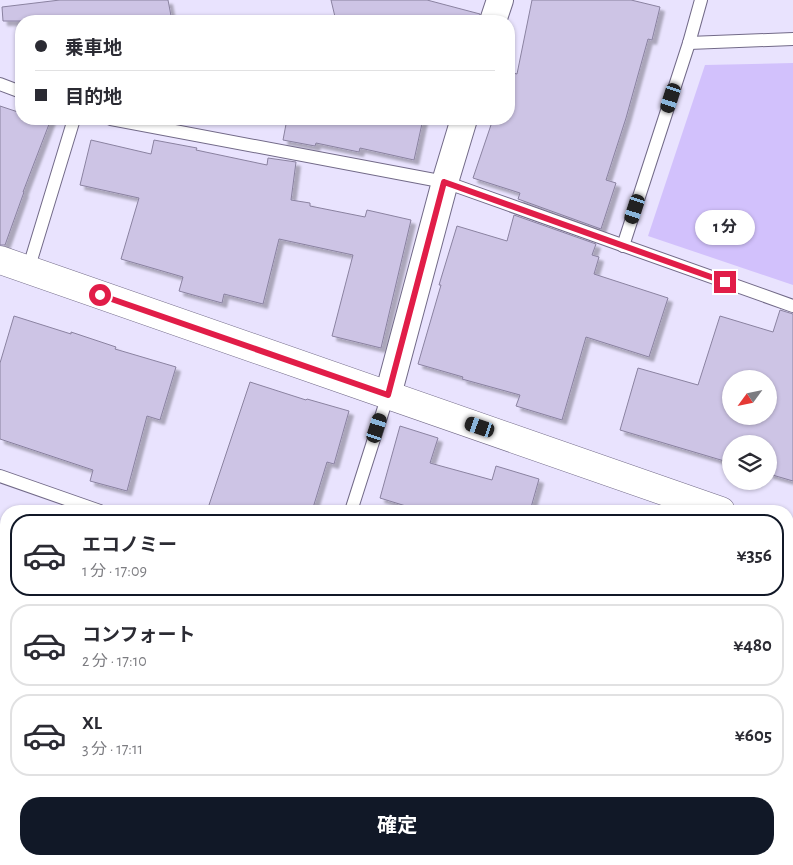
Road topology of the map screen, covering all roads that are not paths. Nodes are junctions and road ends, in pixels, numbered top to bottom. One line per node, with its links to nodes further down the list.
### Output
1 (500, 0): 3 (street)
2 (701, 0): 5 (lane)
3 (495, 15)
4 (793, 39): 5 (lane)
5 (689, 43): 12 (lane)
6 (0, 84): 7 (lane)
7 (15, 90)
8 (72, 125): 14 (lane)
9 (142, 125): 11 (lane)
10 (462, 125): 11 (street)
11 (444, 182): 12 (lane); 16 (street)
12 (623, 246): 15 (lane)
13 (0, 260): 14 (street)
14 (28, 270): 16 (street)
15 (793, 306)
16 (388, 395): 19 (lane); 20 (street)
17 (0, 476): 18 (lane)
18 (83, 505)
19 (352, 505)
20 (704, 505)

